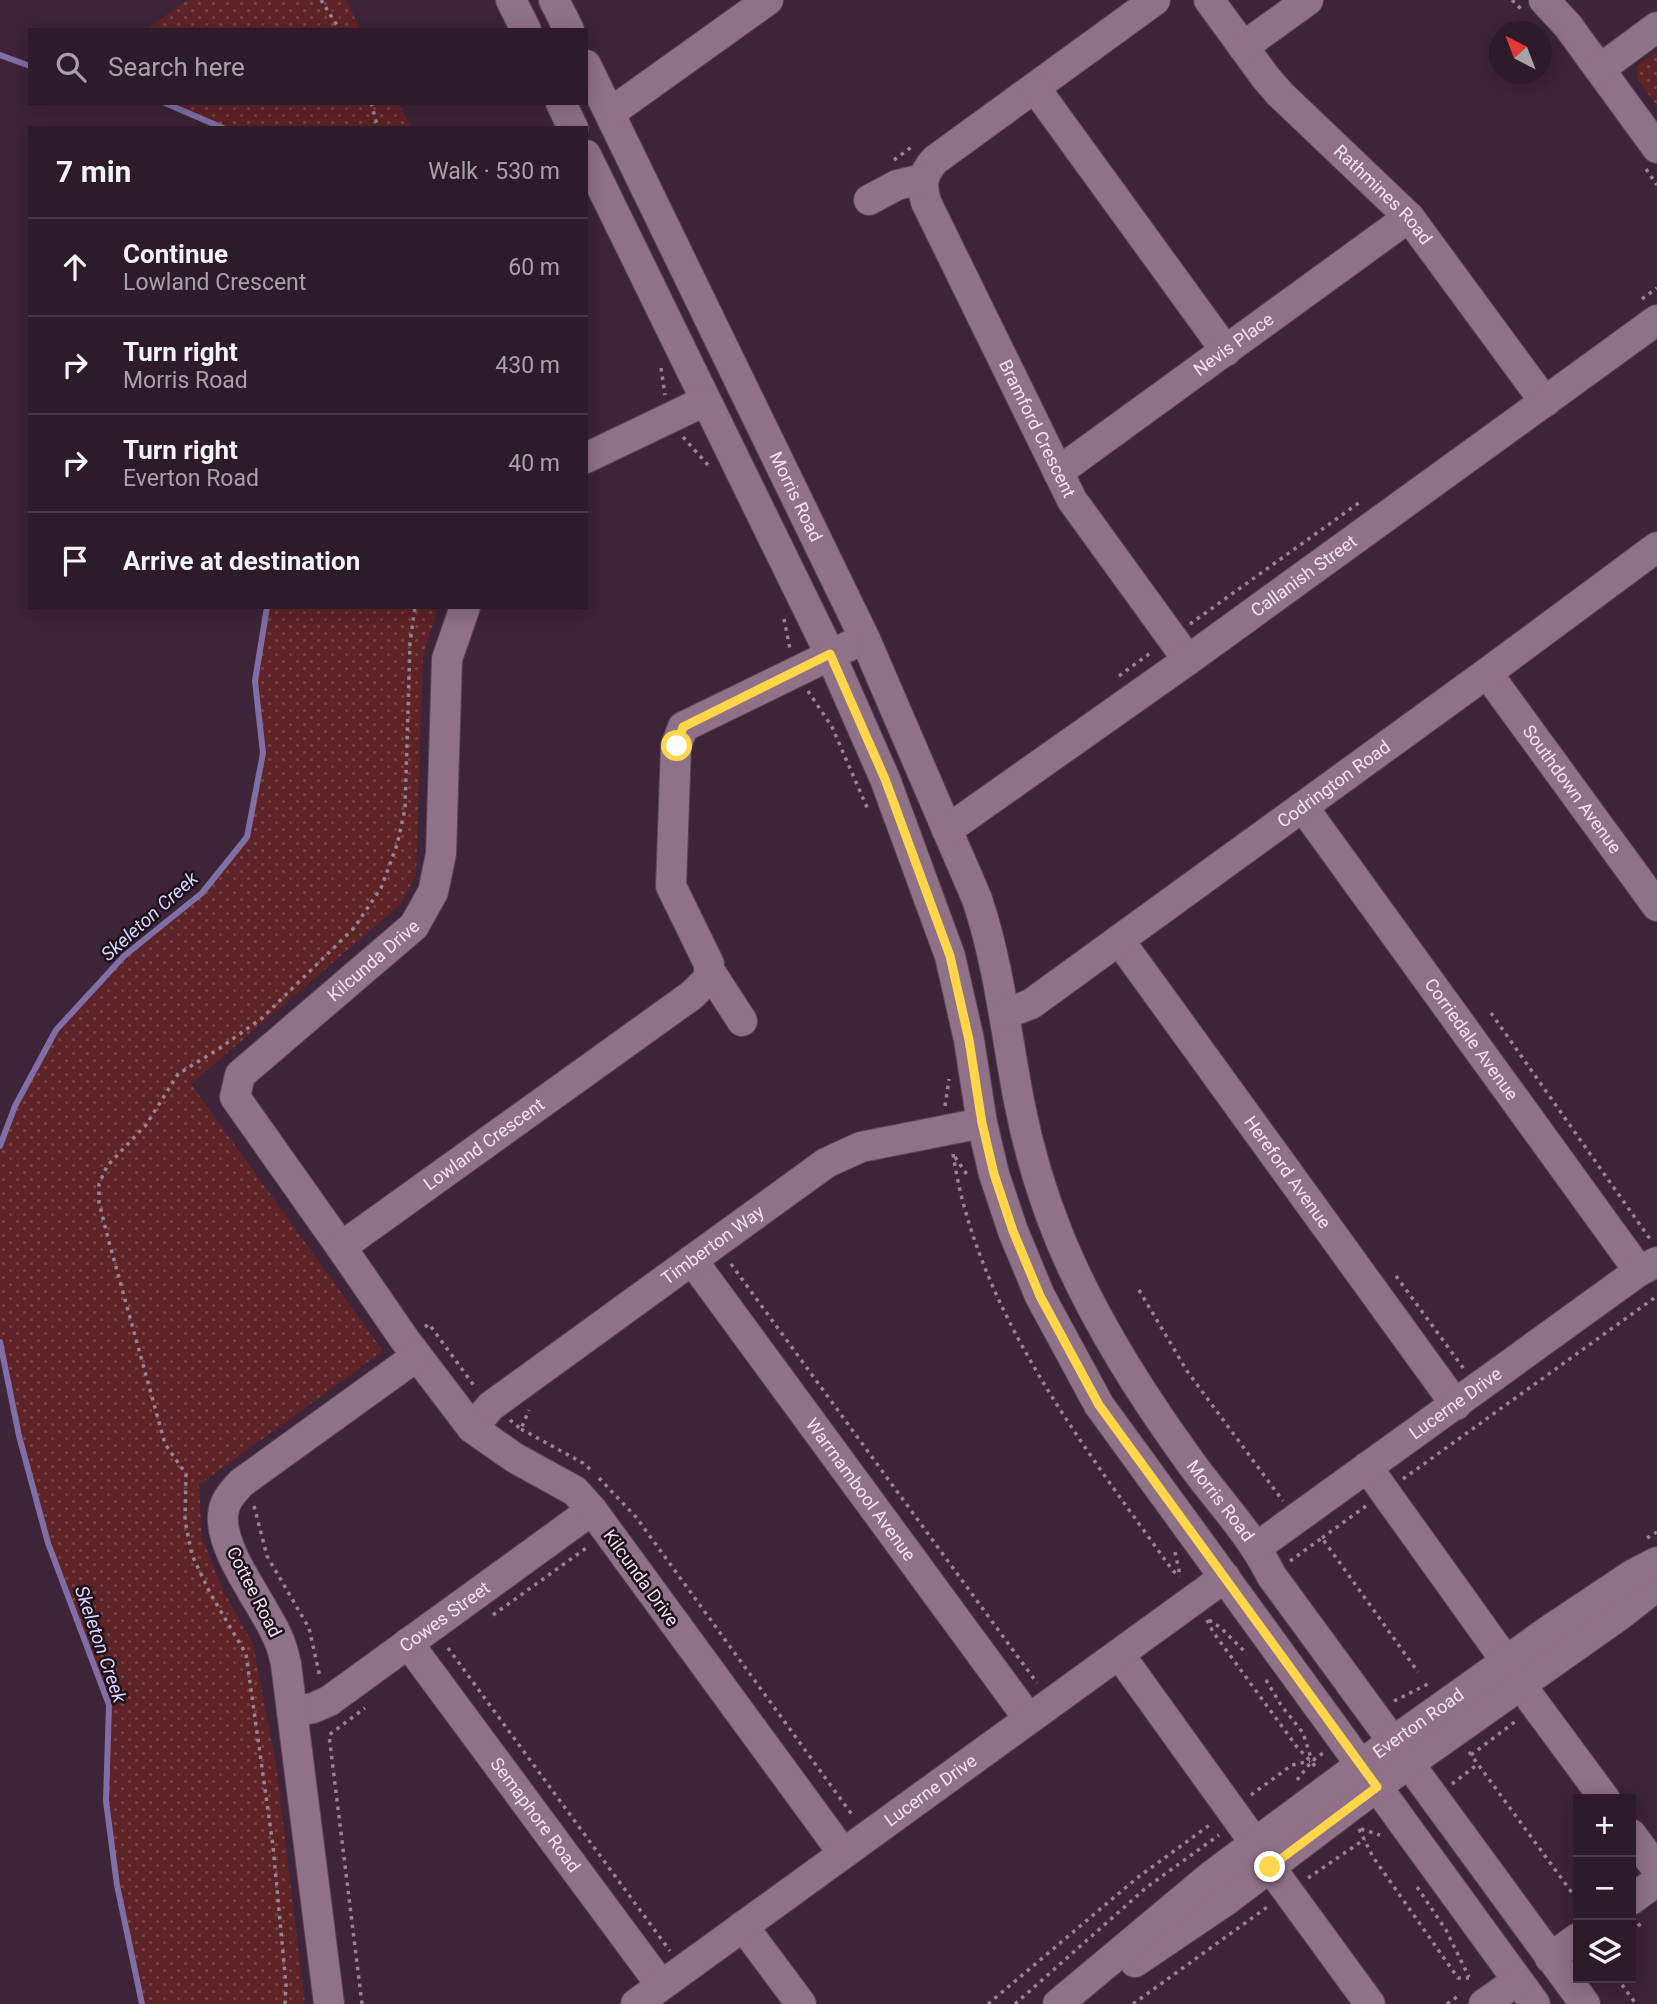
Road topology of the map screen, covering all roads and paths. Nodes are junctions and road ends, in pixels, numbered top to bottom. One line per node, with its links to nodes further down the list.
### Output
1 (321, 0): 10 (path)
2 (511, 0): 11 (street)
3 (554, 0): 12 (street)
4 (768, 0): 19 (street)
5 (1155, 0): 16 (street)
6 (1209, 0): 13 (street, Rathmines Road)
7 (1308, 0): 13 (street)
8 (1544, 0): 15 (street)
9 (1657, 27): 15 (street)
10 (339, 28)
11 (525, 28)
12 (568, 28)
13 (1243, 47): 26 (street, Rathmines Road)
14 (588, 69): 19 (street, Morris Road)
15 (1600, 69): 22 (street)
16 (1035, 88): 24 (street); 28 (street)
17 (372, 105): 20 (path)
18 (562, 105): 21 (street)
19 (610, 114): 38 (street, Morris Road)
20 (377, 126)
21 (572, 126)
22 (1657, 148)
23 (588, 159): 31 (street)
24 (922, 179): 25 (street); 34 (street, Bramford Crescent)
25 (869, 200)
26 (1409, 217): 28 (street, Nevis Place); 32 (street, Rathmines Road)
27 (1657, 320): 32 (street, Callanish Street)
28 (1226, 351): 34 (street, Nevis Place)
29 (656, 359): 30 (path)
30 (666, 395)
31 (705, 401): 33 (street); 39 (street)
32 (1545, 402): 40 (street, Callanish Street)
33 (588, 457)
34 (1058, 472): 40 (street, Bramford Crescent)
35 (1656, 551): 41 (street, Codrington Road)
36 (415, 609): 118 (path)
37 (464, 609): 58 (street, Kilcunda Drive)
38 (865, 639): 39 (street); 45 (street, Morris Road)
39 (830, 654): 49 (street); 50 (street)
40 (1188, 660): 45 (street, Callanish Street)
41 (1487, 673): 43 (street, Codrington Road); 46 (street, Southdown Avenue)
42 (810, 696): 44 (path)
43 (1303, 807): 48 (street, Codrington Road); 59 (street, Corriedale Avenue)
44 (870, 814)
45 (947, 830): 47 (street, Morris Road)
46 (1657, 905)
47 (989, 934): 49 (street); 52 (street, Morris Road)
48 (1119, 940): 52 (street, Codrington Road); 66 (street, Hereford Avenue)
49 (950, 956): 56 (street)
50 (709, 970): 53 (street); 58 (street, Lowland Crescent)
51 (1491, 1013): 59 (path)
52 (1005, 1014): 74 (street, Morris Road)
53 (742, 1021)
54 (951, 1068): 55 (path)
55 (944, 1109)
56 (982, 1123): 60 (street, Timberton Way); 78 (street)
57 (954, 1155): 77 (path)
58 (341, 1247): 64 (street)
59 (1650, 1259): 66 (street, Lucerne Drive)
60 (692, 1260): 67 (street, Timberton Way); 93 (street, Warrnambool Avenue)
61 (731, 1264): 89 (path)
62 (1139, 1290): 71 (path)
63 (1657, 1296): 69 (path)
64 (411, 1348): 65 (path); 67 (street, Kilcunda Drive); 91 (street, Cottee Road)
65 (478, 1390)
66 (1455, 1405): 68 (street, Lucerne Drive)
67 (472, 1428): 72 (street, Kilcunda Drive)
68 (1367, 1467): 69 (street); 74 (street, Lucerne Drive)
69 (1386, 1491): 73 (path); 86 (street)
70 (254, 1507): 88 (path)
71 (1288, 1508)
72 (600, 1521): 80 (path); 81 (street, Cowes Street); 104 (street, Kilcunda Drive)
73 (1322, 1538): 76 (path); 85 (path)
74 (1257, 1547): 76 (street, Morris Road)
75 (1657, 1562): 86 (street, Everton Road)
76 (1271, 1575): 95 (street, Morris Road)
77 (1180, 1576)
78 (1225, 1577): 82 (street, Lucerne Drive); 97 (street)
79 (1657, 1586): 86 (street, Everton Road)
80 (490, 1617)
81 (416, 1654): 88 (street, Cowes Street); 113 (path); 116 (street, Semaphore Road)
82 (1119, 1654): 93 (street, Lucerne Drive); 100 (street)
83 (1254, 1663): 96 (path)
84 (1260, 1671): 96 (path)
85 (1418, 1672)
86 (1513, 1672): 92 (street, Everton Road); 99 (street)
87 (330, 1674): 88 (path)
88 (322, 1689): 91 (street, Cowes Street); 94 (path)
89 (1042, 1690)
90 (371, 1704): 94 (path)
91 (292, 1712): 119 (street, Cottee Road)
92 (1434, 1712): 95 (street, Everton Road); 109 (path)
93 (1029, 1719): 104 (street, Lucerne Drive)
94 (329, 1734): 120 (path)
95 (1401, 1753): 97 (street, Everton Road); 114 (street, Morris Road)
96 (1312, 1761): 98 (path); 100 (path)
97 (1368, 1776): 100 (street, Everton Road); 117 (street)
98 (1288, 1786)
99 (1601, 1794)
100 (1249, 1835): 108 (street); 123 (path); 124 (path); 125 (street, Everton Road); 126 (street, Everton Road)
101 (1365, 1839): 103 (path); 107 (path); 108 (path)
102 (1636, 1841): 105 (street)
103 (1387, 1844)
104 (843, 1853): 111 (street, Lucerne Drive)
105 (1657, 1869)
106 (1657, 1881): 110 (street)
107 (1415, 1885)
108 (1288, 1892): 127 (path); 128 (street)
109 (1573, 1894)
110 (1636, 1896)
111 (743, 1926): 116 (street, Lucerne Drive); 122 (street)
112 (1573, 1942): 114 (street)
113 (674, 1956)
114 (1550, 1958): 130 (street, Morris Road)
115 (1621, 1983): 131 (path)
116 (661, 1985): 121 (street, Lucerne Drive)
117 (1526, 1992): 129 (street)
118 (285, 2004)
119 (329, 2004)
120 (362, 2004)
121 (636, 2004)
122 (801, 2004)
123 (988, 2004)
124 (1015, 2004)
125 (1058, 2004)
126 (1072, 2004)
127 (1133, 2004)
128 (1370, 2004)
129 (1484, 2004)
130 (1584, 2004)
131 (1636, 2004)

